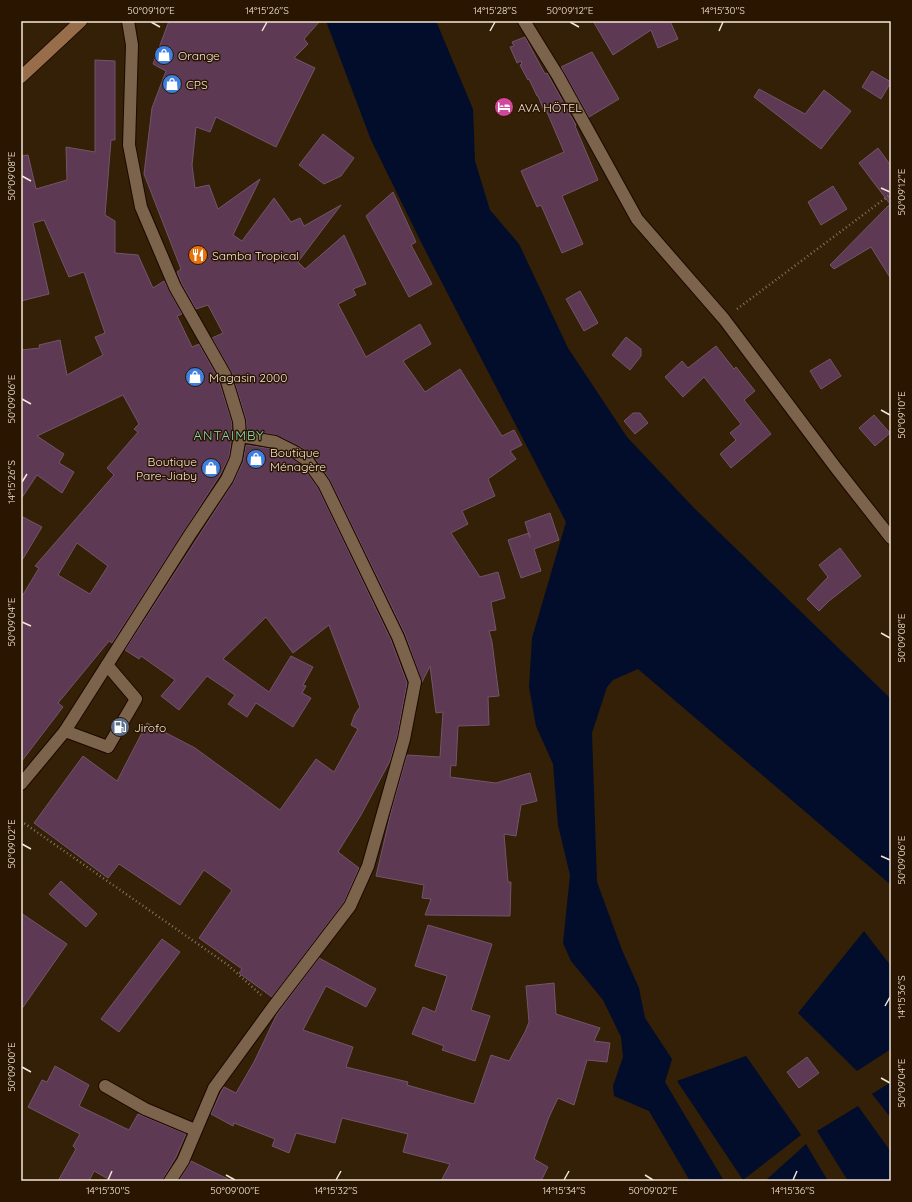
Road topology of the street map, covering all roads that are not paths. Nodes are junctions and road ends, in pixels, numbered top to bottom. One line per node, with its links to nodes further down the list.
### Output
1 (81, 21): 4 (main road)
2 (128, 21): 5 (street)
3 (524, 21): 6 (street)
4 (21, 77)
5 (240, 436): 7 (street); 11 (street)
6 (891, 538)
7 (106, 665): 8 (street); 8 (street)
8 (65, 731): 9 (street)
9 (21, 784)
10 (105, 1086): 11 (street)
11 (195, 1130): 12 (street)
12 (170, 1181)

